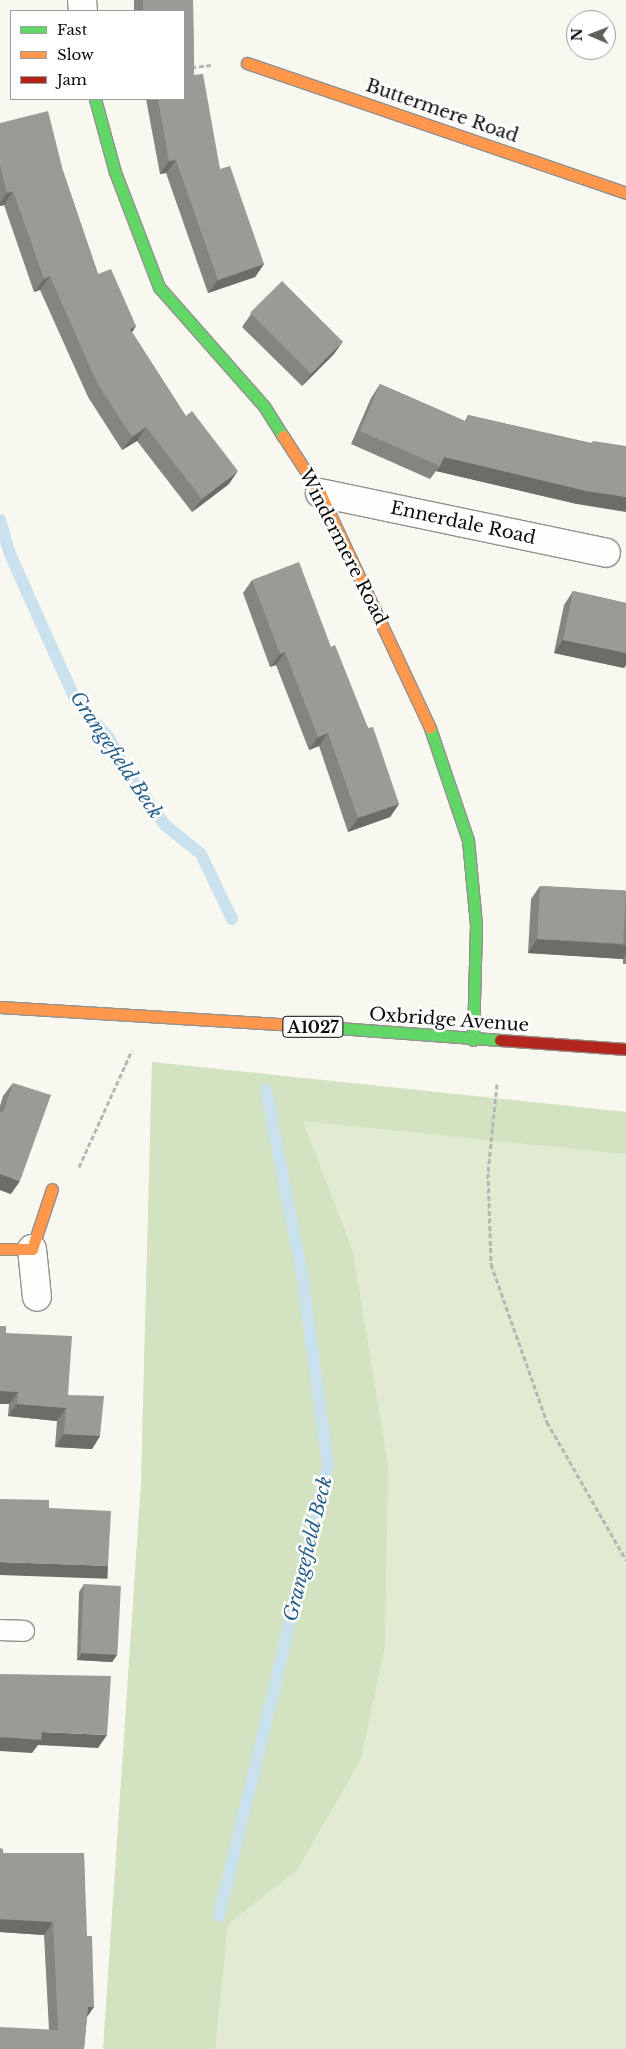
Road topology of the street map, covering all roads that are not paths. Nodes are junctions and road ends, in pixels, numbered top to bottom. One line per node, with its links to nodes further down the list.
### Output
1 (247, 63): 3 (street, Buttermere Road)
2 (95, 100): 4 (street, Windermere Road)
3 (626, 193)
4 (320, 493): 5 (street, Ennerdale Road); 7 (street, Windermere Road)
5 (606, 553)
6 (0, 1008): 7 (street, Oxbridge Avenue / A1027)
7 (473, 1040): 8 (street, Oxbridge Avenue / A1027)
8 (626, 1050)
9 (52, 1189): 11 (street)
10 (0, 1248): 11 (street)
11 (32, 1249): 12 (street)
12 (37, 1297)
13 (0, 1630): 14 (lane)
14 (24, 1631)

